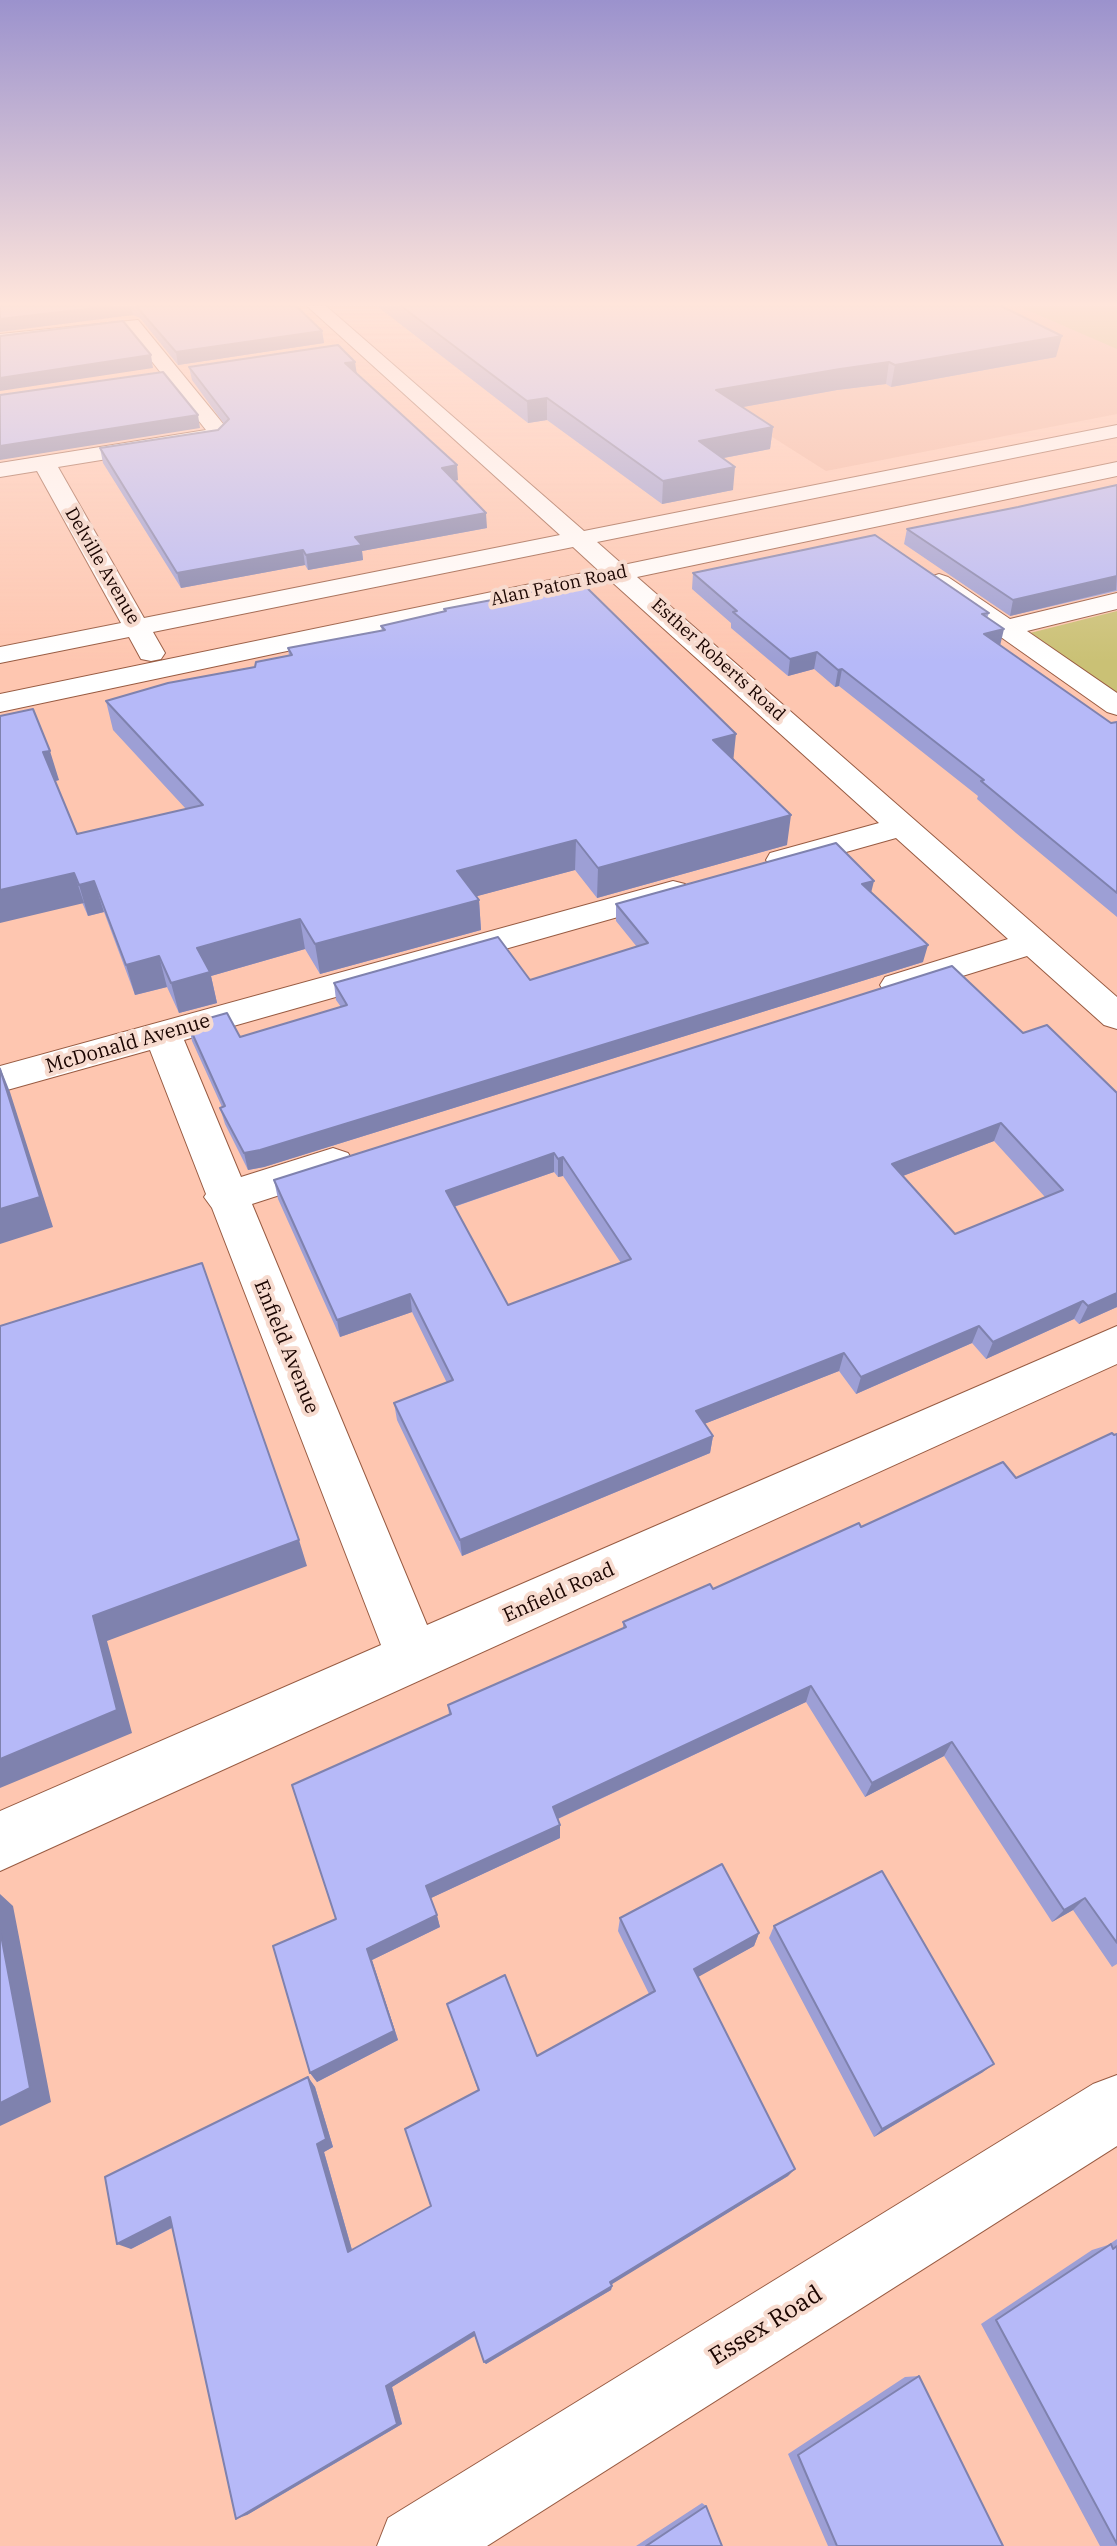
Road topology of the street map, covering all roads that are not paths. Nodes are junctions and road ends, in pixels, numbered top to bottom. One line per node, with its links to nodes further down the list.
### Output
1 (210, 425): 4 (street)
2 (449, 425): 8 (street, Esther Roberts Road)
3 (1117, 431): 8 (street)
4 (44, 463): 6 (street); 13 (street, Delville Avenue)
5 (1117, 469): 7 (street, Alan Paton Road)
6 (0, 470)
7 (855, 524): 9 (street); 11 (street, Alan Paton Road)
8 (580, 537): 11 (street, Esther Roberts Road); 13 (street)
9 (879, 540)
10 (915, 565): 14 (street)
11 (621, 573): 16 (street, Alan Paton Road); 19 (street, Esther Roberts Road)
12 (1117, 601): 14 (street)
13 (137, 628): 15 (street); 16 (street, Delville Avenue)
14 (1006, 628): 18 (street)
15 (1, 653): 17 (street)
16 (160, 670): 17 (street, Alan Paton Road)
17 (11, 701)
18 (1117, 706)
19 (902, 826): 20 (street); 22 (street, Esther Roberts Road)
20 (753, 868)
21 (709, 881): 25 (street, McDonald Avenue)
22 (1033, 943): 23 (street); 24 (street, Esther Roberts Road)
23 (869, 994)
24 (1117, 1017)
25 (163, 1034): 26 (street, McDonald Avenue); 28 (street, Enfield Avenue)
26 (0, 1079)
27 (361, 1154): 28 (street)
28 (225, 1197): 30 (street, Enfield Avenue)
29 (1117, 1344): 30 (street, Enfield Road)
30 (413, 1658): 31 (street, Enfield Road)
31 (0, 1841)
32 (1117, 2108): 33 (street, Essex Road)
33 (416, 2546)

